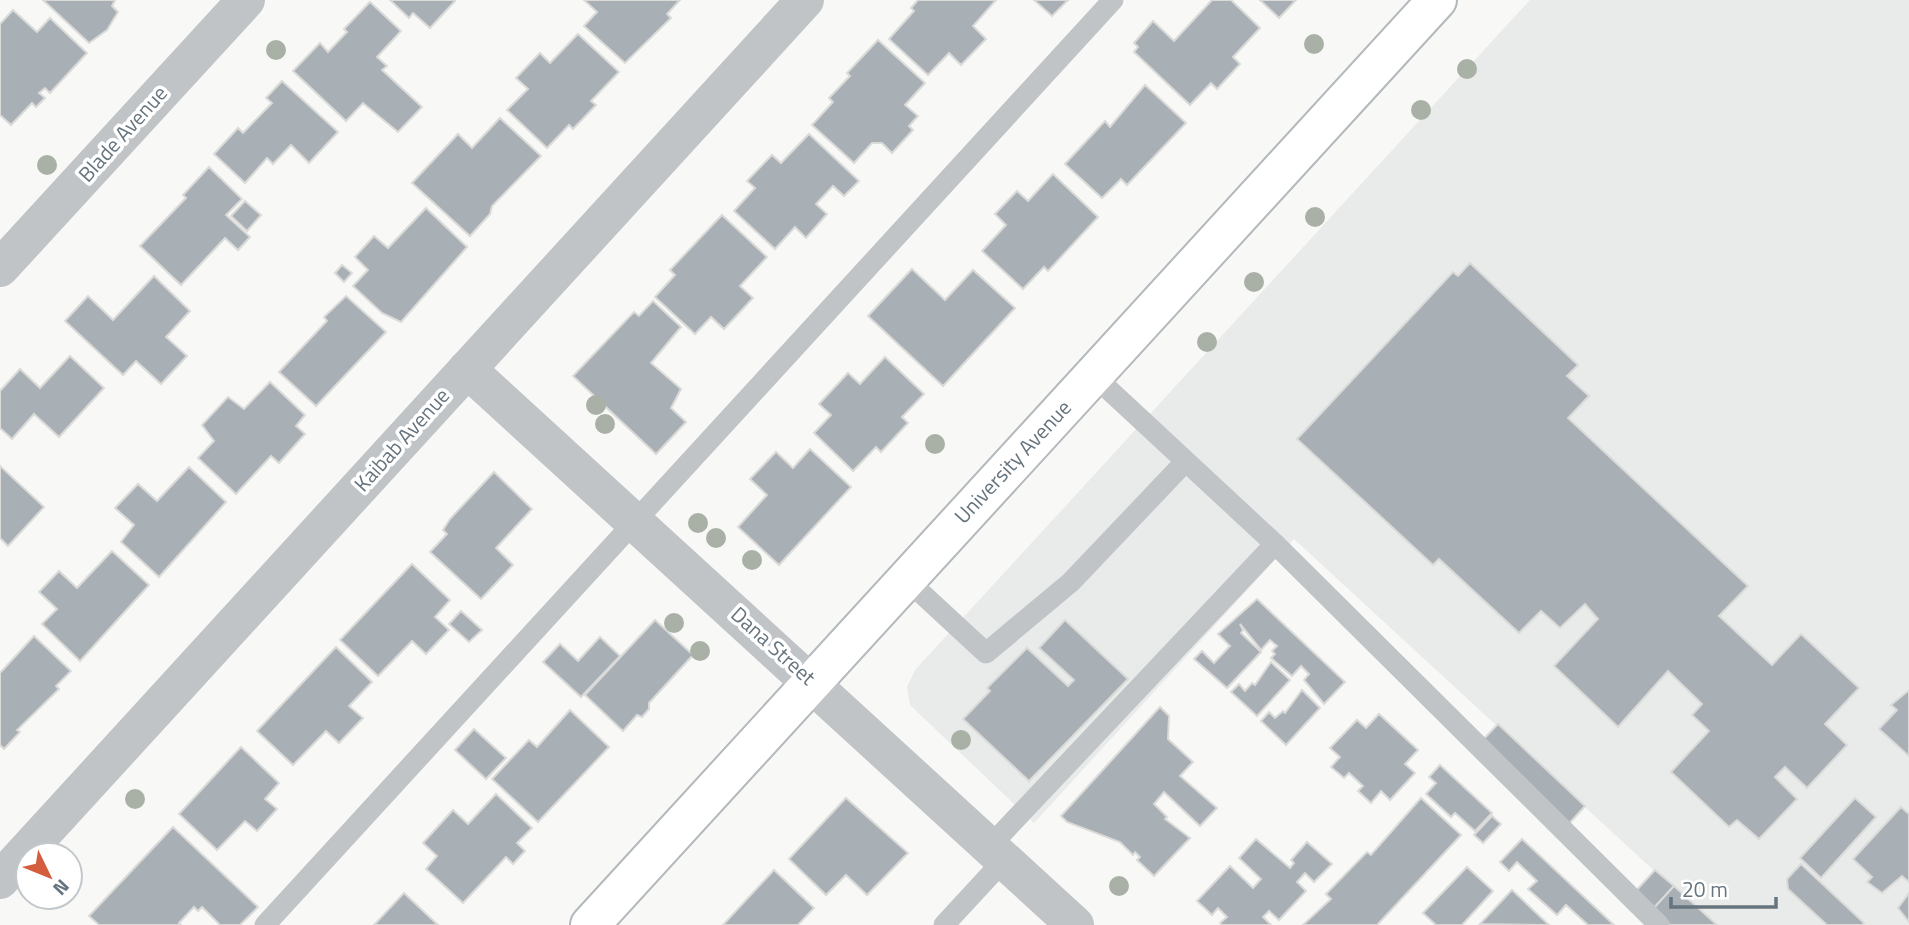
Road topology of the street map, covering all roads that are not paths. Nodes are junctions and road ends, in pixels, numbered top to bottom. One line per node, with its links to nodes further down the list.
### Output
1 (246, 0): 5 (street, Blade Avenue)
2 (805, 0): 6 (street, Kaibab Avenue)
3 (1113, 0): 9 (lane)
4 (1437, 0): 7 (street, University Avenue)
5 (0, 268)
6 (467, 369): 9 (street, Dana Street); 14 (street, Kaibab Avenue)
7 (1093, 376): 8 (lane); 11 (street, University Avenue)
8 (1185, 462): 10 (lane); 11 (lane)
9 (637, 522): 12 (street, Dana Street); 15 (lane)
10 (1275, 544): 13 (lane); 19 (lane)
11 (906, 579): 12 (street, University Avenue)
12 (812, 681): 13 (street, Dana Street); 16 (street, University Avenue)
13 (997, 853): 17 (lane); 18 (street, Dana Street)
14 (8, 856)
15 (265, 925)
16 (590, 925)
17 (944, 925)
18 (1075, 925)
19 (1658, 925)

